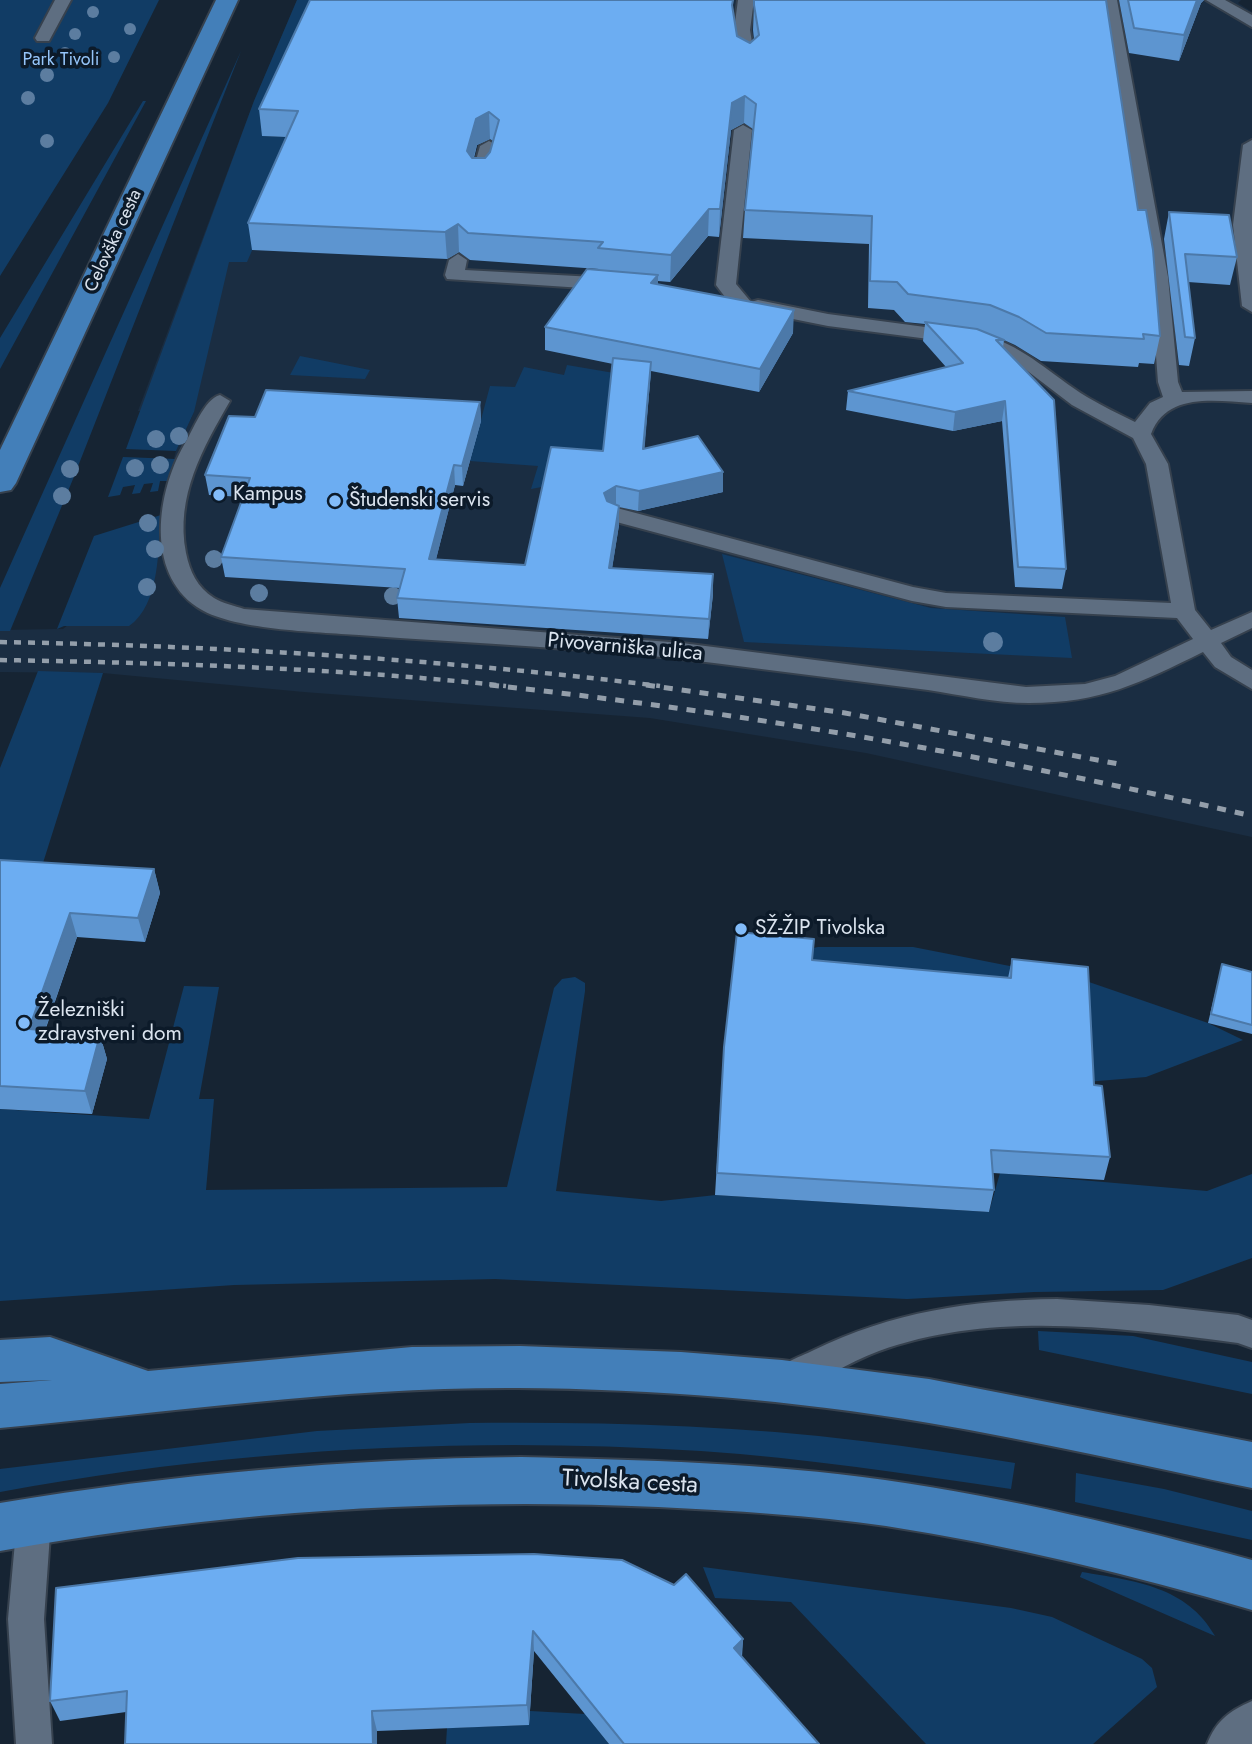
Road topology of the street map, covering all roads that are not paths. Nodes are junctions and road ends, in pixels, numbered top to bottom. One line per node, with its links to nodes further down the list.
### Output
1 (63, 0): 7 (lane)
2 (227, 0): 22 (main road, Celovška cesta)
3 (746, 0): 8 (lane)
4 (1109, 0): 19 (lane)
5 (1214, 0): 6 (lane)
6 (1252, 22)
7 (43, 38)
8 (747, 61)
9 (743, 130): 16 (lane)
10 (1252, 145): 17 (lane)
11 (489, 146): 12 (lane)
12 (480, 178)
13 (458, 260): 14 (lane)
14 (628, 285)
15 (716, 298): 16 (lane)
16 (742, 303): 21 (lane)
17 (1252, 306)
18 (1252, 397): 19 (lane)
19 (1175, 400): 21 (lane)
20 (220, 401): 26 (lane, Pivovarniška ulica)
21 (1141, 434): 24 (lane)
22 (0, 483)
23 (617, 515): 24 (lane)
24 (1184, 611): 26 (lane)
25 (1252, 619): 26 (lane, Pivovarniška ulica)
26 (1207, 639): 27 (lane)
27 (1252, 681)
28 (1247, 1329): 30 (lane)
29 (0, 1361): 31 (main road)
30 (782, 1381): 31 (main road); 33 (main road)
31 (148, 1393): 32 (main road)
32 (0, 1406)
33 (1252, 1465)
34 (17, 1523): 35 (main road, Tivolska cesta); 37 (lane)
35 (1252, 1586)
36 (1252, 1728): 38 (street)
37 (34, 1744)
38 (1234, 1744)

